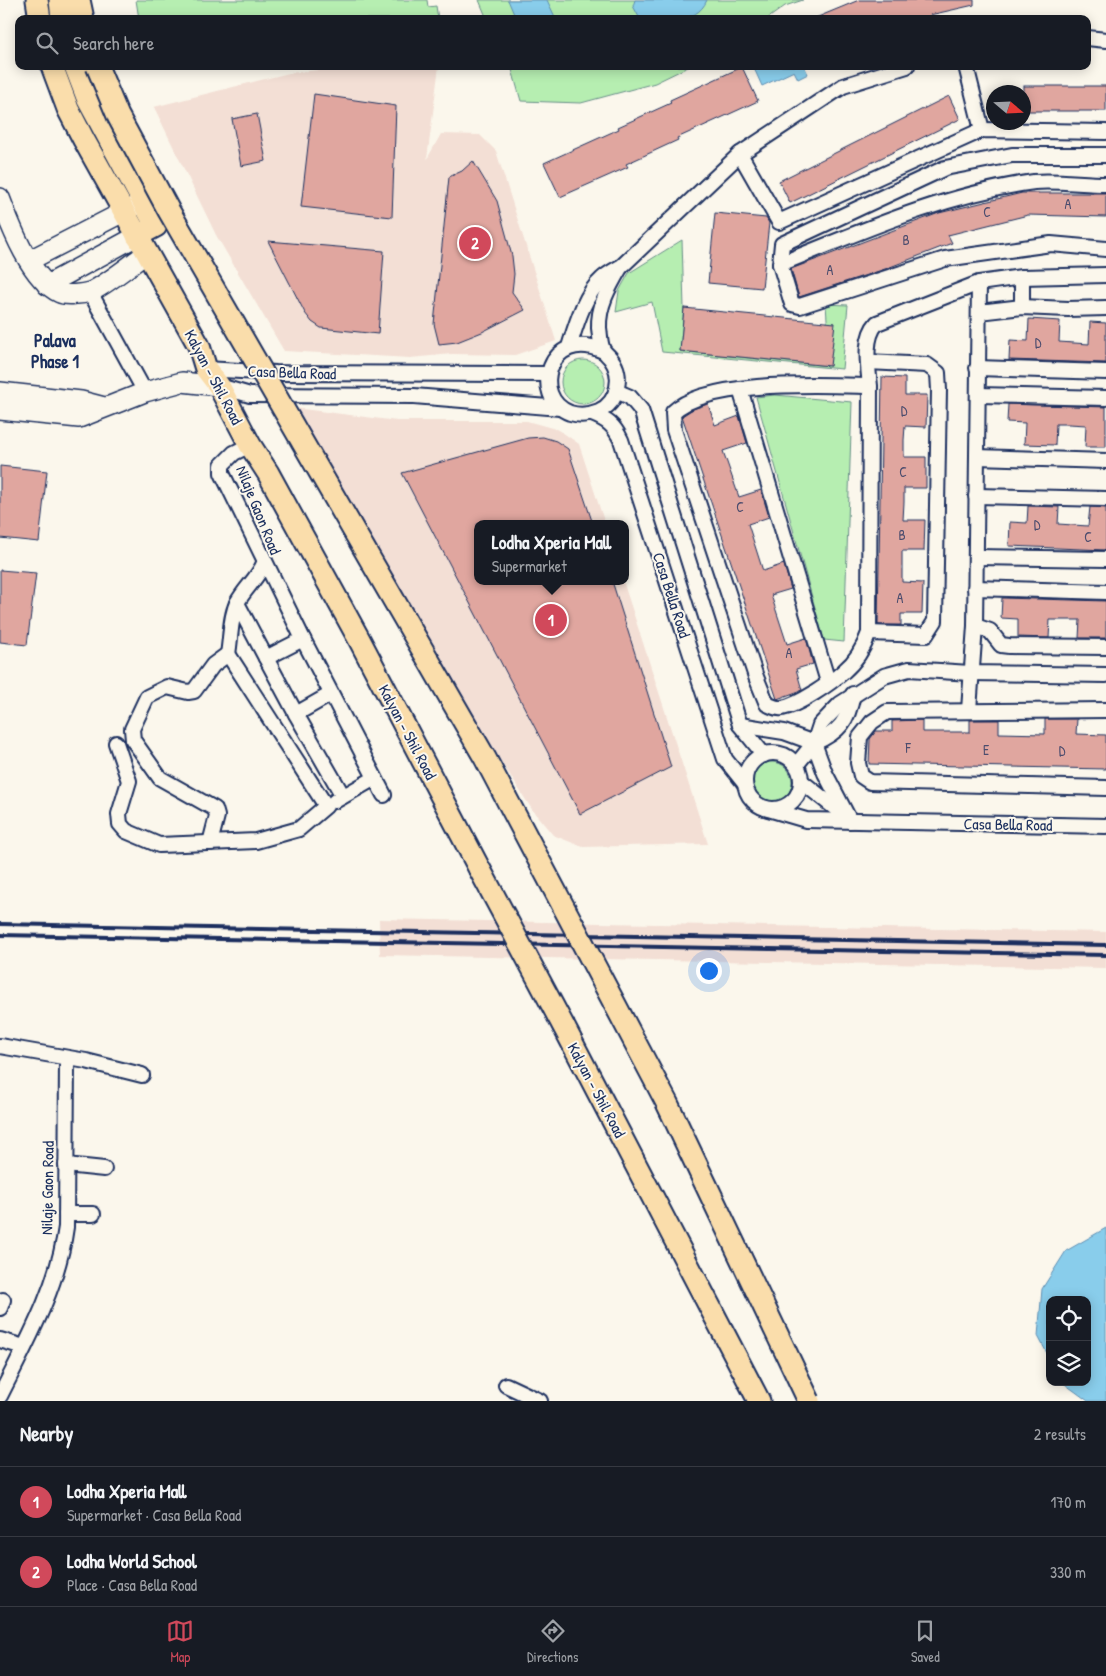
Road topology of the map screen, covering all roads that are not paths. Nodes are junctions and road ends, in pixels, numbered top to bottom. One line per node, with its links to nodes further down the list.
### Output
1 (36, 0): 4 (main road)
2 (60, 0): 5 (main road)
3 (79, 0): 6 (main road)
4 (39, 15)
5 (62, 15)
6 (82, 15)
7 (1091, 38): 8 (street)
8 (1106, 40)
9 (53, 70): 21 (main road, Kalyan - Shil Road)
10 (77, 70): 20 (main road)
11 (99, 70): 108 (main road, bridge)
12 (894, 70): 16 (street)
13 (967, 70): 14 (street)
14 (982, 130): 15 (street); 16 (street)
15 (1106, 132)
16 (740, 154): 26 (street)
17 (1106, 155): 25 (street)
18 (1106, 184): 25 (street)
19 (0, 198): 24 (street)
20 (145, 202): 21 (street); 22 (main road)
21 (122, 212): 22 (main road, Kalyan - Shil Road); 24 (street)
22 (142, 245): 30 (street); 31 (street); 39 (main road, Kalyan - Shil Road)
23 (1106, 249): 25 (street)
24 (30, 260): 30 (street)
25 (780, 264)
26 (622, 266): 35 (street); 36 (street)
27 (1106, 275): 28 (street)
28 (1022, 277): 29 (street); 32 (street)
29 (979, 283): 34 (street); 37 (street)
30 (47, 285): 31 (street)
31 (90, 292): 48 (street)
32 (1022, 306): 33 (street); 34 (street)
33 (1106, 308)
34 (979, 312): 38 (street)
35 (569, 348): 36 (street); 41 (street)
36 (603, 351): 46 (street)
37 (868, 362): 44 (street); 67 (street)
38 (977, 368): 40 (street); 49 (street)
39 (206, 369): 41 (street, Casa Bella Road); 42 (street, Casa Bella Road); 43 (main road, Kalyan - Shil Road)
40 (1106, 372)
41 (548, 374): 52 (street)
42 (182, 382): 43 (street, Casa Bella Road); 48 (street)
43 (219, 386): 52 (street, Casa Bella Road); 55 (main road, Kalyan - Shil Road)
44 (870, 386): 45 (street); 67 (street)
45 (740, 390): 74 (street); 74 (street)
46 (616, 391): 54 (street); 79 (street, Casa Bella Road)
47 (0, 392): 51 (street)
48 (146, 392): 51 (street)
49 (978, 395): 50 (street); 56 (street)
50 (1106, 398)
51 (104, 407): 53 (street)
52 (560, 408): 54 (street, Casa Bella Road)
53 (0, 410)
54 (592, 414): 86 (street, Casa Bella Road)
55 (250, 445): 62 (street, Nilaje Gaon Road); 107 (main road, Kalyan - Shil Road, bridge)
56 (977, 456): 57 (street); 58 (street)
57 (1106, 461)
58 (976, 496): 59 (street); 60 (street)
59 (1106, 499)
60 (976, 556): 61 (street); 63 (street)
61 (1106, 558)
62 (264, 563): 65 (street, Nilaje Gaon Road); 68 (street)
63 (975, 588): 64 (street); 66 (street)
64 (1106, 592)
65 (237, 604): 70 (street, Nilaje Gaon Road); 71 (street)
66 (975, 626): 69 (street); 72 (street)
67 (869, 633): 74 (street)
68 (303, 639): 71 (street); 75 (street)
69 (1106, 647)
70 (228, 654): 90 (street); 94 (street)
71 (266, 658): 78 (street)
72 (970, 673): 73 (street); 76 (street); 81 (street)
73 (1106, 675)
74 (828, 682)
75 (331, 694): 78 (street); 84 (street)
76 (969, 710): 77 (street); 87 (street)
77 (1106, 710)
78 (296, 714): 89 (street)
79 (740, 724): 81 (street); 82 (street, Casa Bella Road)
80 (116, 743): 94 (street)
81 (814, 743): 83 (street); 92 (street)
82 (764, 755): 83 (street); 86 (street)
83 (796, 764): 85 (street)
84 (376, 778): 88 (street); 89 (street)
85 (801, 781): 91 (street); 92 (street)
86 (745, 784): 91 (street, Casa Bella Road)
87 (1106, 788)
88 (384, 795)
89 (343, 796): 90 (street)
90 (326, 806): 94 (street)
91 (765, 808): 92 (street, Casa Bella Road)
92 (850, 821): 93 (street, Casa Bella Road)
93 (1106, 826)
94 (210, 843)
95 (0, 1046): 96 (street)
96 (67, 1058): 97 (street); 98 (street, Nilaje Gaon Road)
97 (142, 1075)
98 (66, 1164): 99 (street); 100 (street, Nilaje Gaon Road)
99 (104, 1169)
100 (66, 1214): 101 (street); 103 (street, Nilaje Gaon Road)
101 (93, 1214)
102 (0, 1340): 103 (street)
103 (24, 1347): 105 (street, Nilaje Gaon Road)
104 (506, 1385): 106 (street)
105 (0, 1396)
106 (540, 1401)
107 (759, 1401)
108 (810, 1401)

